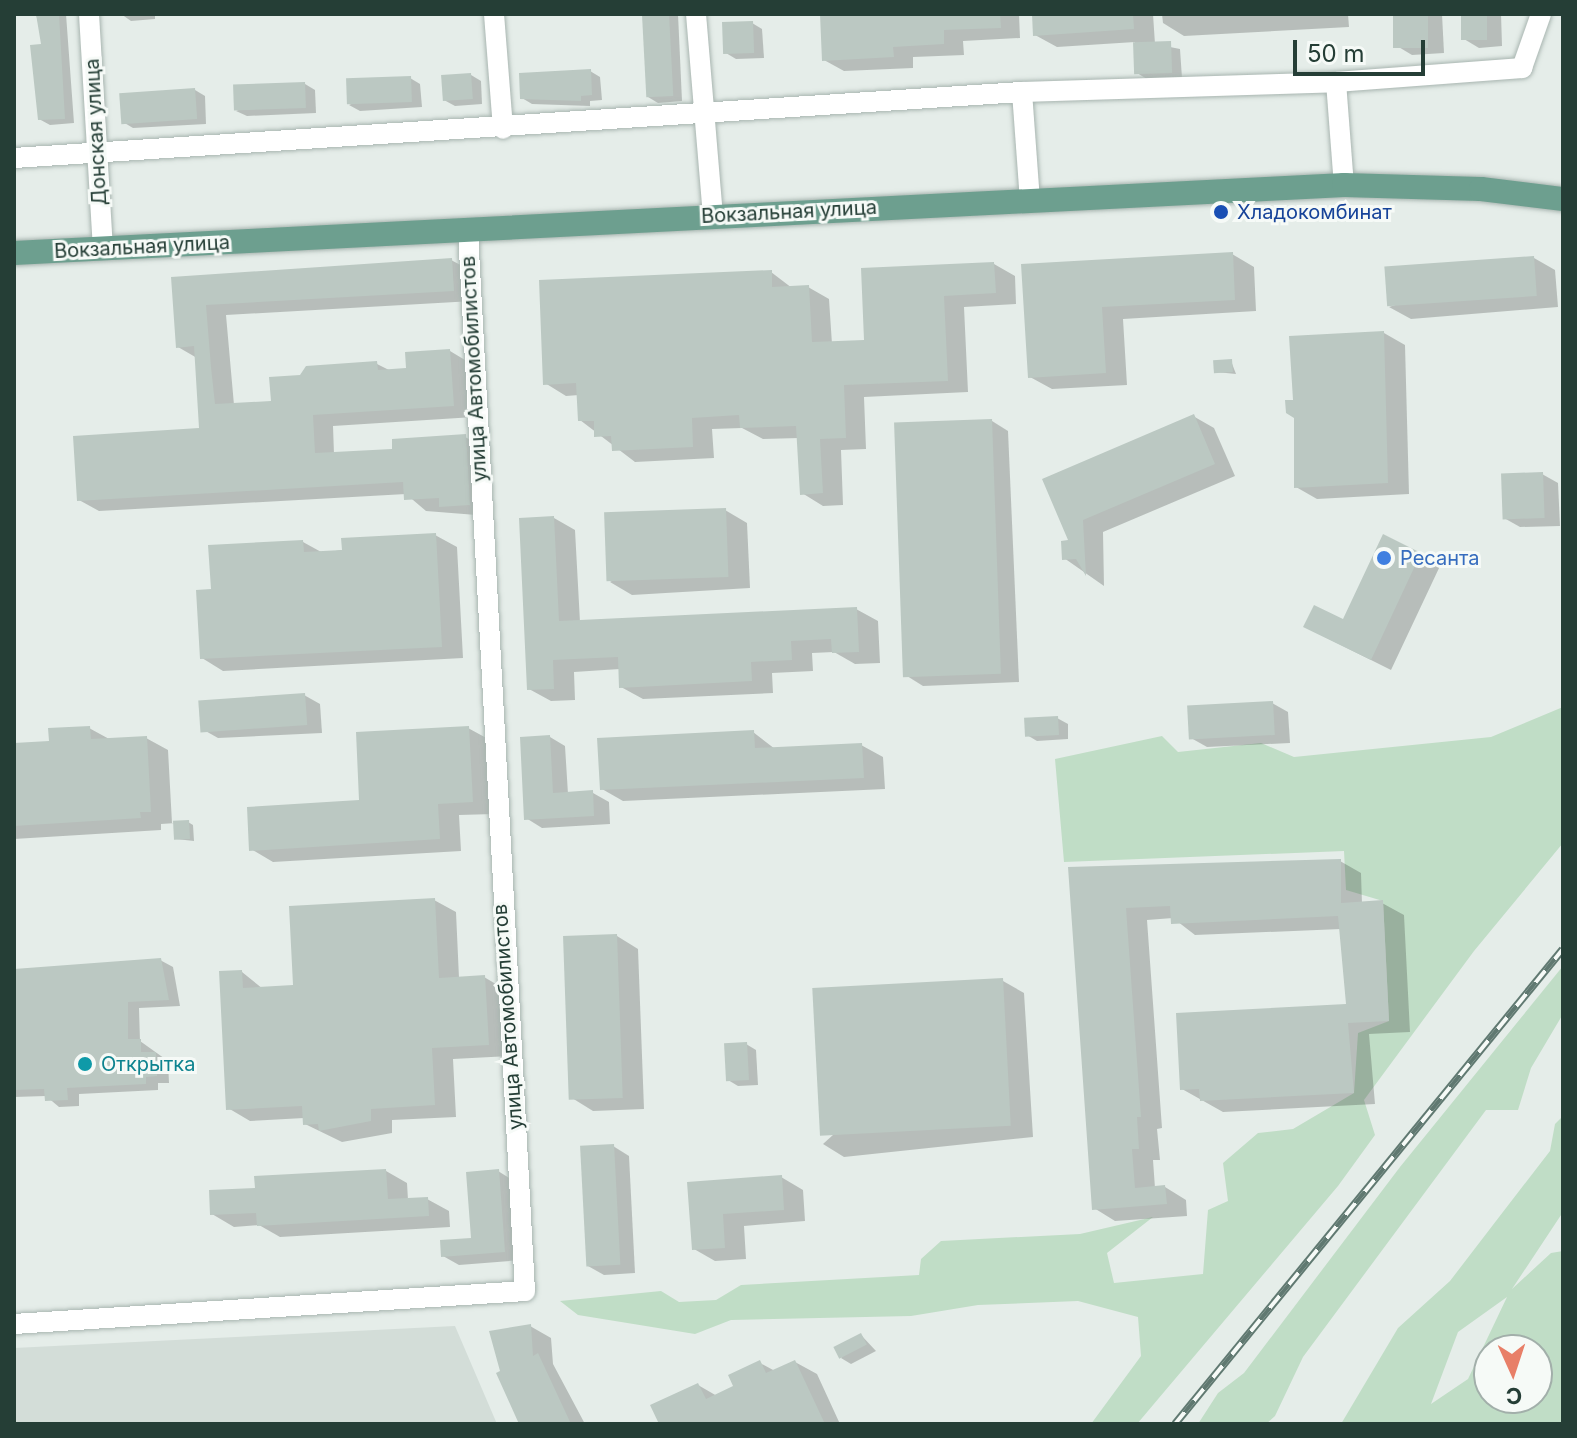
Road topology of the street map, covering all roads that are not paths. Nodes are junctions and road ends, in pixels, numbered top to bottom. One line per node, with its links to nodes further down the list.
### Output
1 (89, 14): 9 (street, Донская улица)
2 (494, 14): 8 (street)
3 (696, 14): 7 (street)
4 (1541, 14): 5 (street)
5 (1336, 82): 6 (street); 11 (street)
6 (1022, 92): 7 (street); 13 (street)
7 (702, 114): 8 (street); 14 (street)
8 (503, 129): 9 (street)
9 (98, 154): 10 (street); 16 (street, Донская улица)
10 (14, 158)
11 (1344, 185): 12 (main road, Вокзальная улица); 13 (main road, Вокзальная улица)
12 (1563, 199)
13 (1030, 202): 14 (main road, Вокзальная улица)
14 (713, 215): 15 (main road, Вокзальная улица)
15 (468, 231): 16 (main road, Вокзальная улица); 18 (street, улица Автомобилистов)
16 (103, 249): 17 (main road, Вокзальная улица)
17 (14, 253)
18 (14, 1324)

